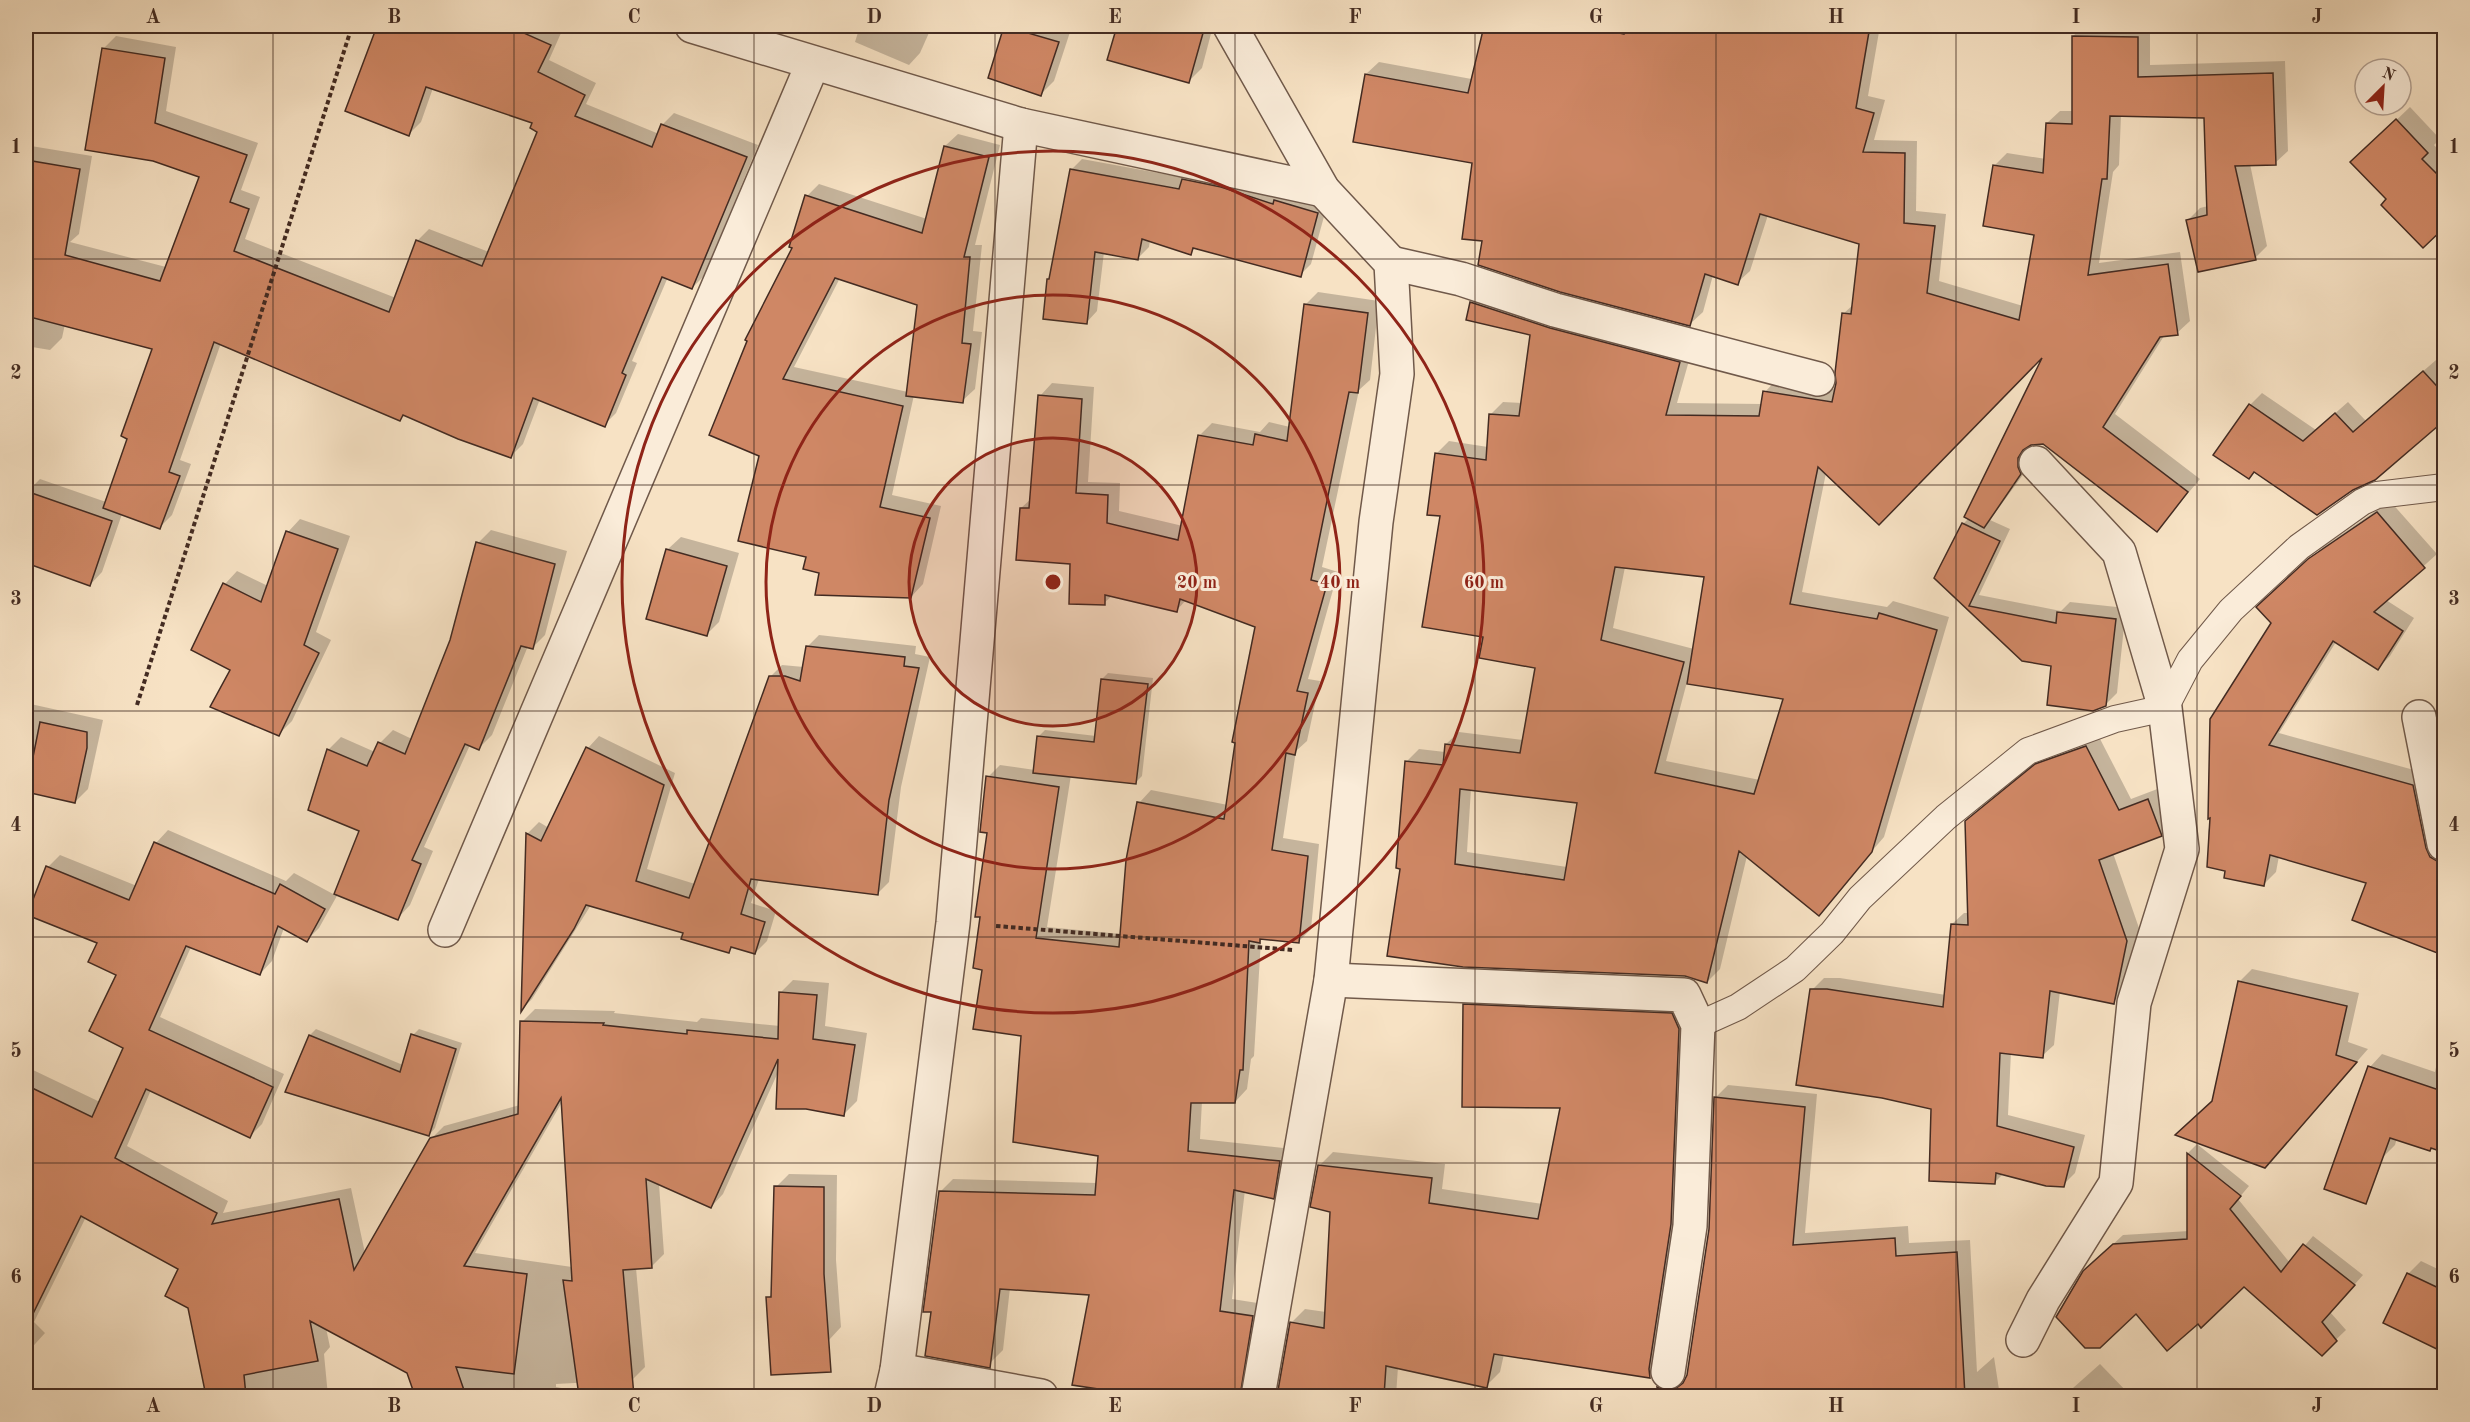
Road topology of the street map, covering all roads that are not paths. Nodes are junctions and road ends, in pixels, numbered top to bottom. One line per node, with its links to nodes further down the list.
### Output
1 (692, 26): 3 (street)
2 (1230, 26): 5 (street)
3 (813, 63): 4 (street); 13 (street)
4 (1021, 125): 5 (street); 18 (street)
5 (1323, 190): 6 (street)
6 (1391, 263): 7 (street); 14 (street)
7 (1818, 379)
8 (2036, 463): 10 (street)
9 (2445, 487): 10 (lane)
10 (2165, 708): 15 (lane); 16 (street)
11 (2419, 717): 12 (street)
12 (2445, 844)
13 (445, 930)
14 (1333, 966): 15 (street); 20 (street)
15 (1698, 1025): 17 (street)
16 (2023, 1340)
17 (1668, 1372)
18 (894, 1383): 19 (street)
19 (1041, 1396)
20 (1258, 1396)

